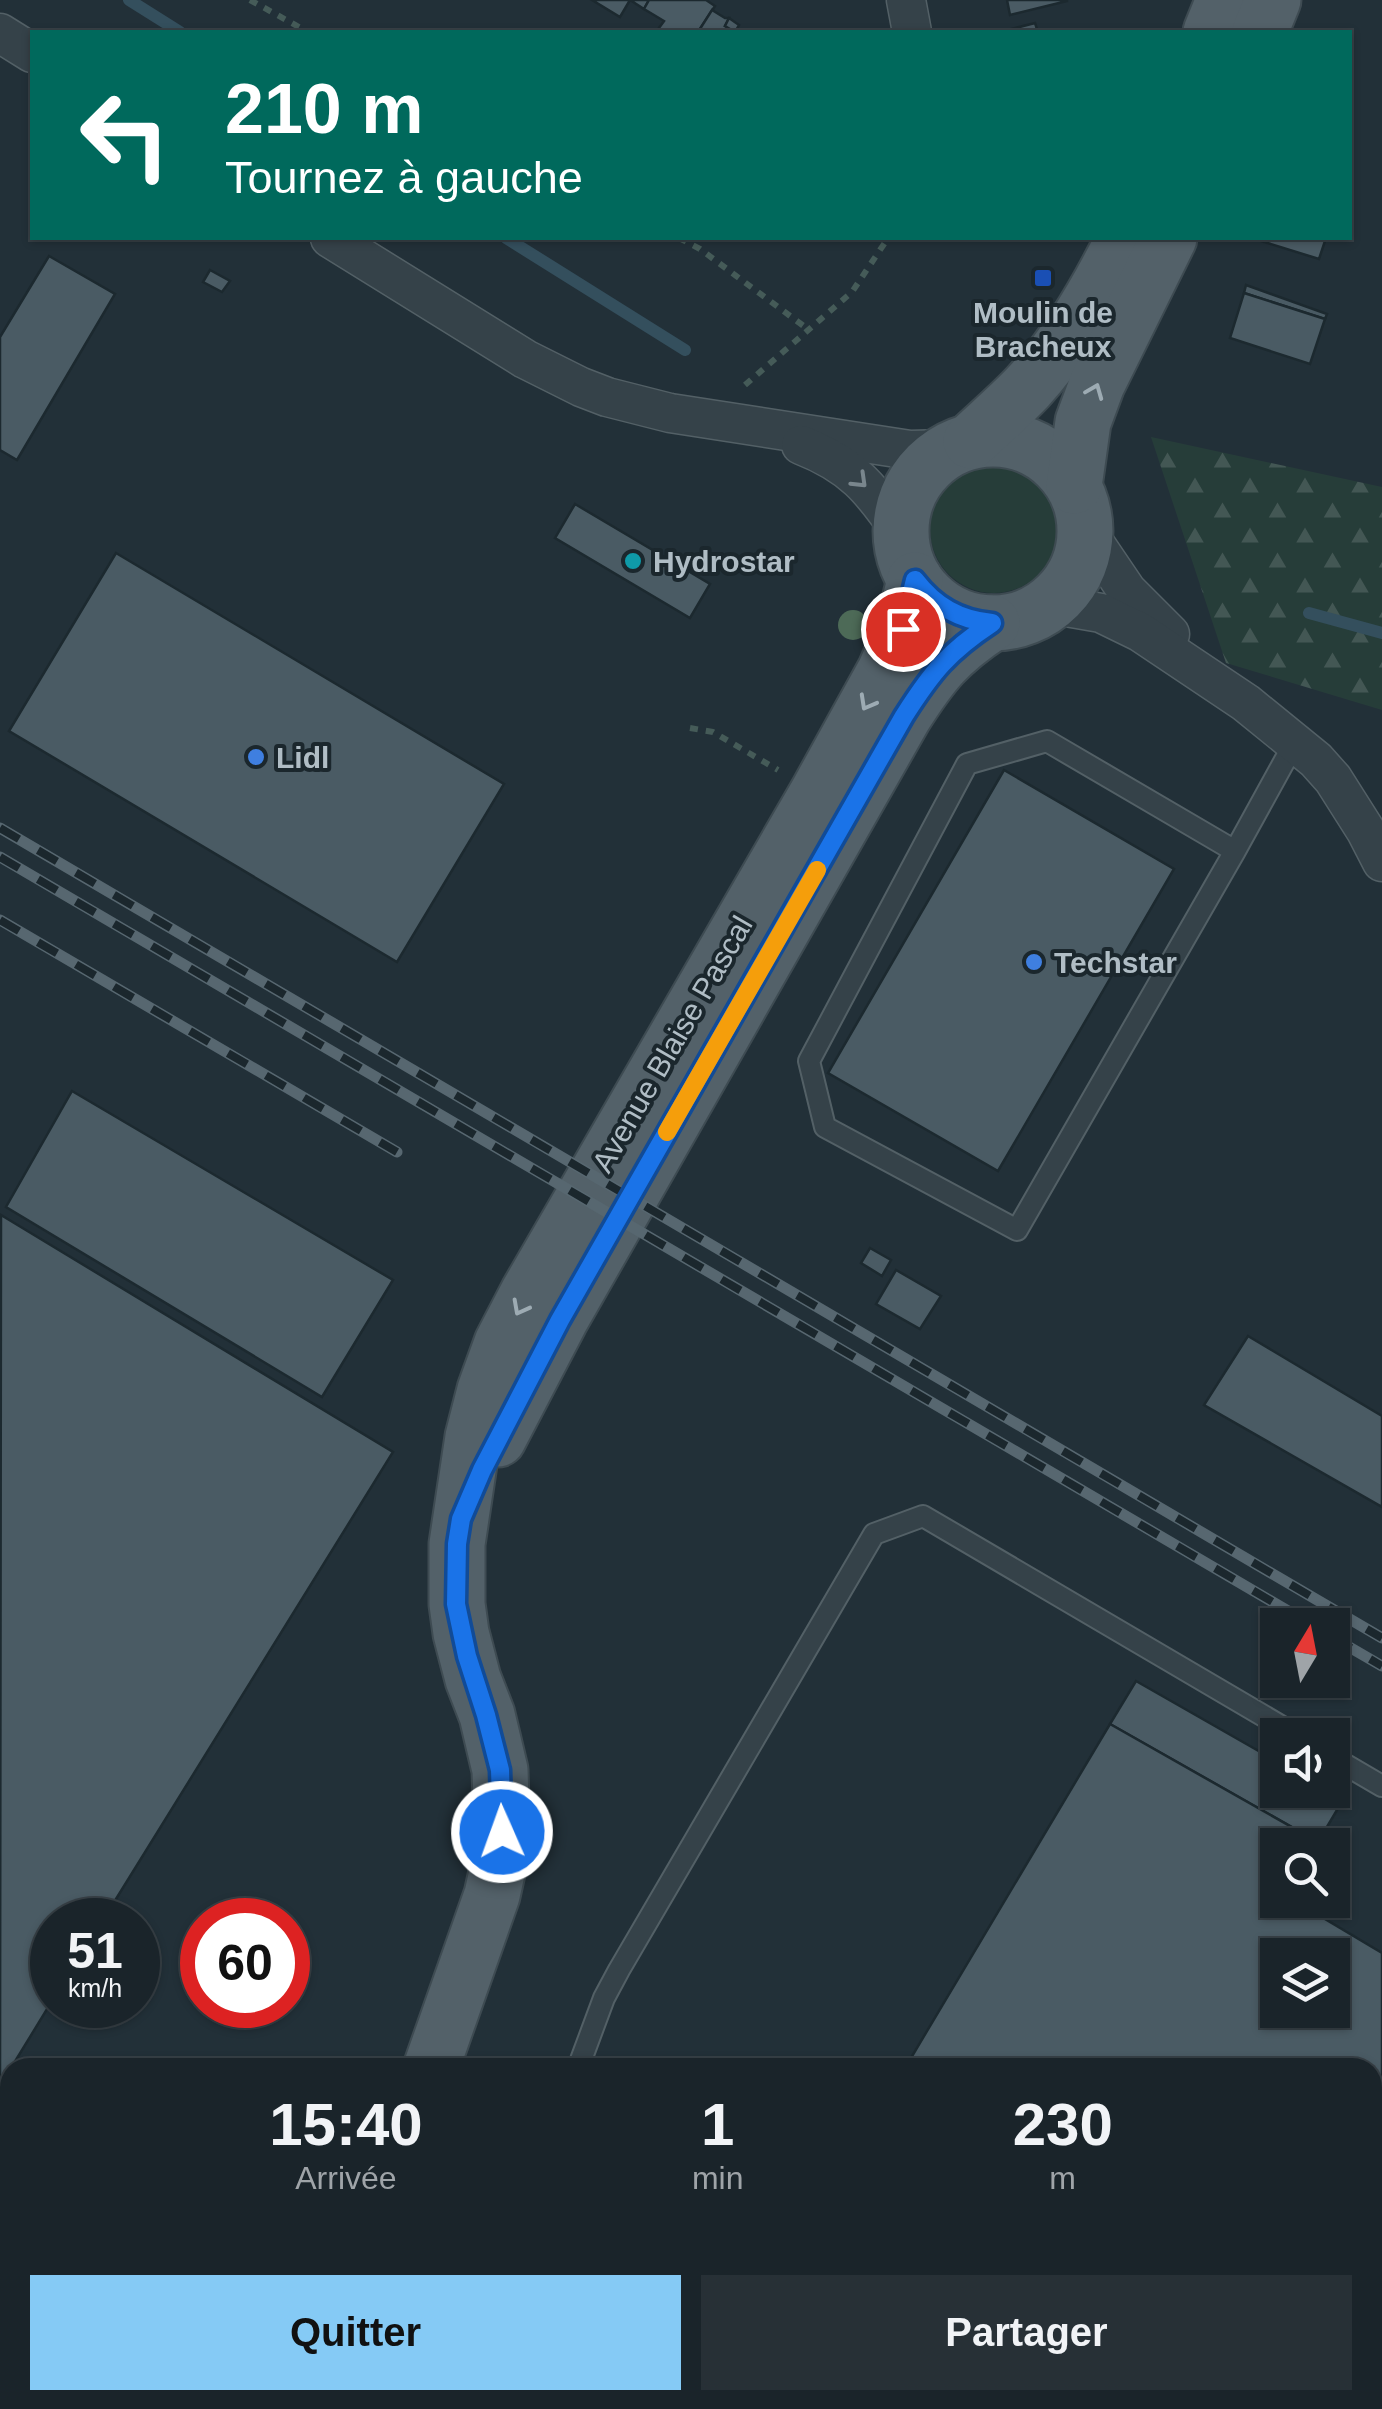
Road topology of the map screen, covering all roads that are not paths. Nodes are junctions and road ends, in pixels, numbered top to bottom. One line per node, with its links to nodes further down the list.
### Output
1 (906, 0): 4 (street)
2 (1224, 0): 5 (main road)
3 (1273, 0): 6 (main road)
4 (912, 30)
5 (1212, 30)
6 (1261, 30)
7 (0, 33): 8 (street)
8 (30, 52)
9 (333, 240): 12 (street)
10 (1123, 240): 13 (main road)
11 (1168, 240): 14 (main road, one-way to 11)
12 (707, 419): 13 (street); 15 (street, one-way to 15)
13 (961, 445): 14 (main road); 15 (main road)
14 (1080, 507): 16 (main road); 18 (street)
15 (908, 556): 17 (main road); 22 (main road, Avenue Blaise Pascal, one-way to 22)
16 (1049, 604): 17 (main road); 18 (street)
17 (992, 623): 22 (main road, Avenue Blaise Pascal)
18 (1246, 703): 19 (street)
19 (1295, 742): 20 (lane); 21 (street)
20 (1234, 851): 20 (lane)
21 (1382, 862)
22 (461, 1519): 26 (main road, Avenue Blaise Pascal)
23 (1267, 1718): 27 (lane)
24 (1350, 1767): 25 (lane)
25 (1382, 1786)
26 (435, 2058)
27 (582, 2058)

